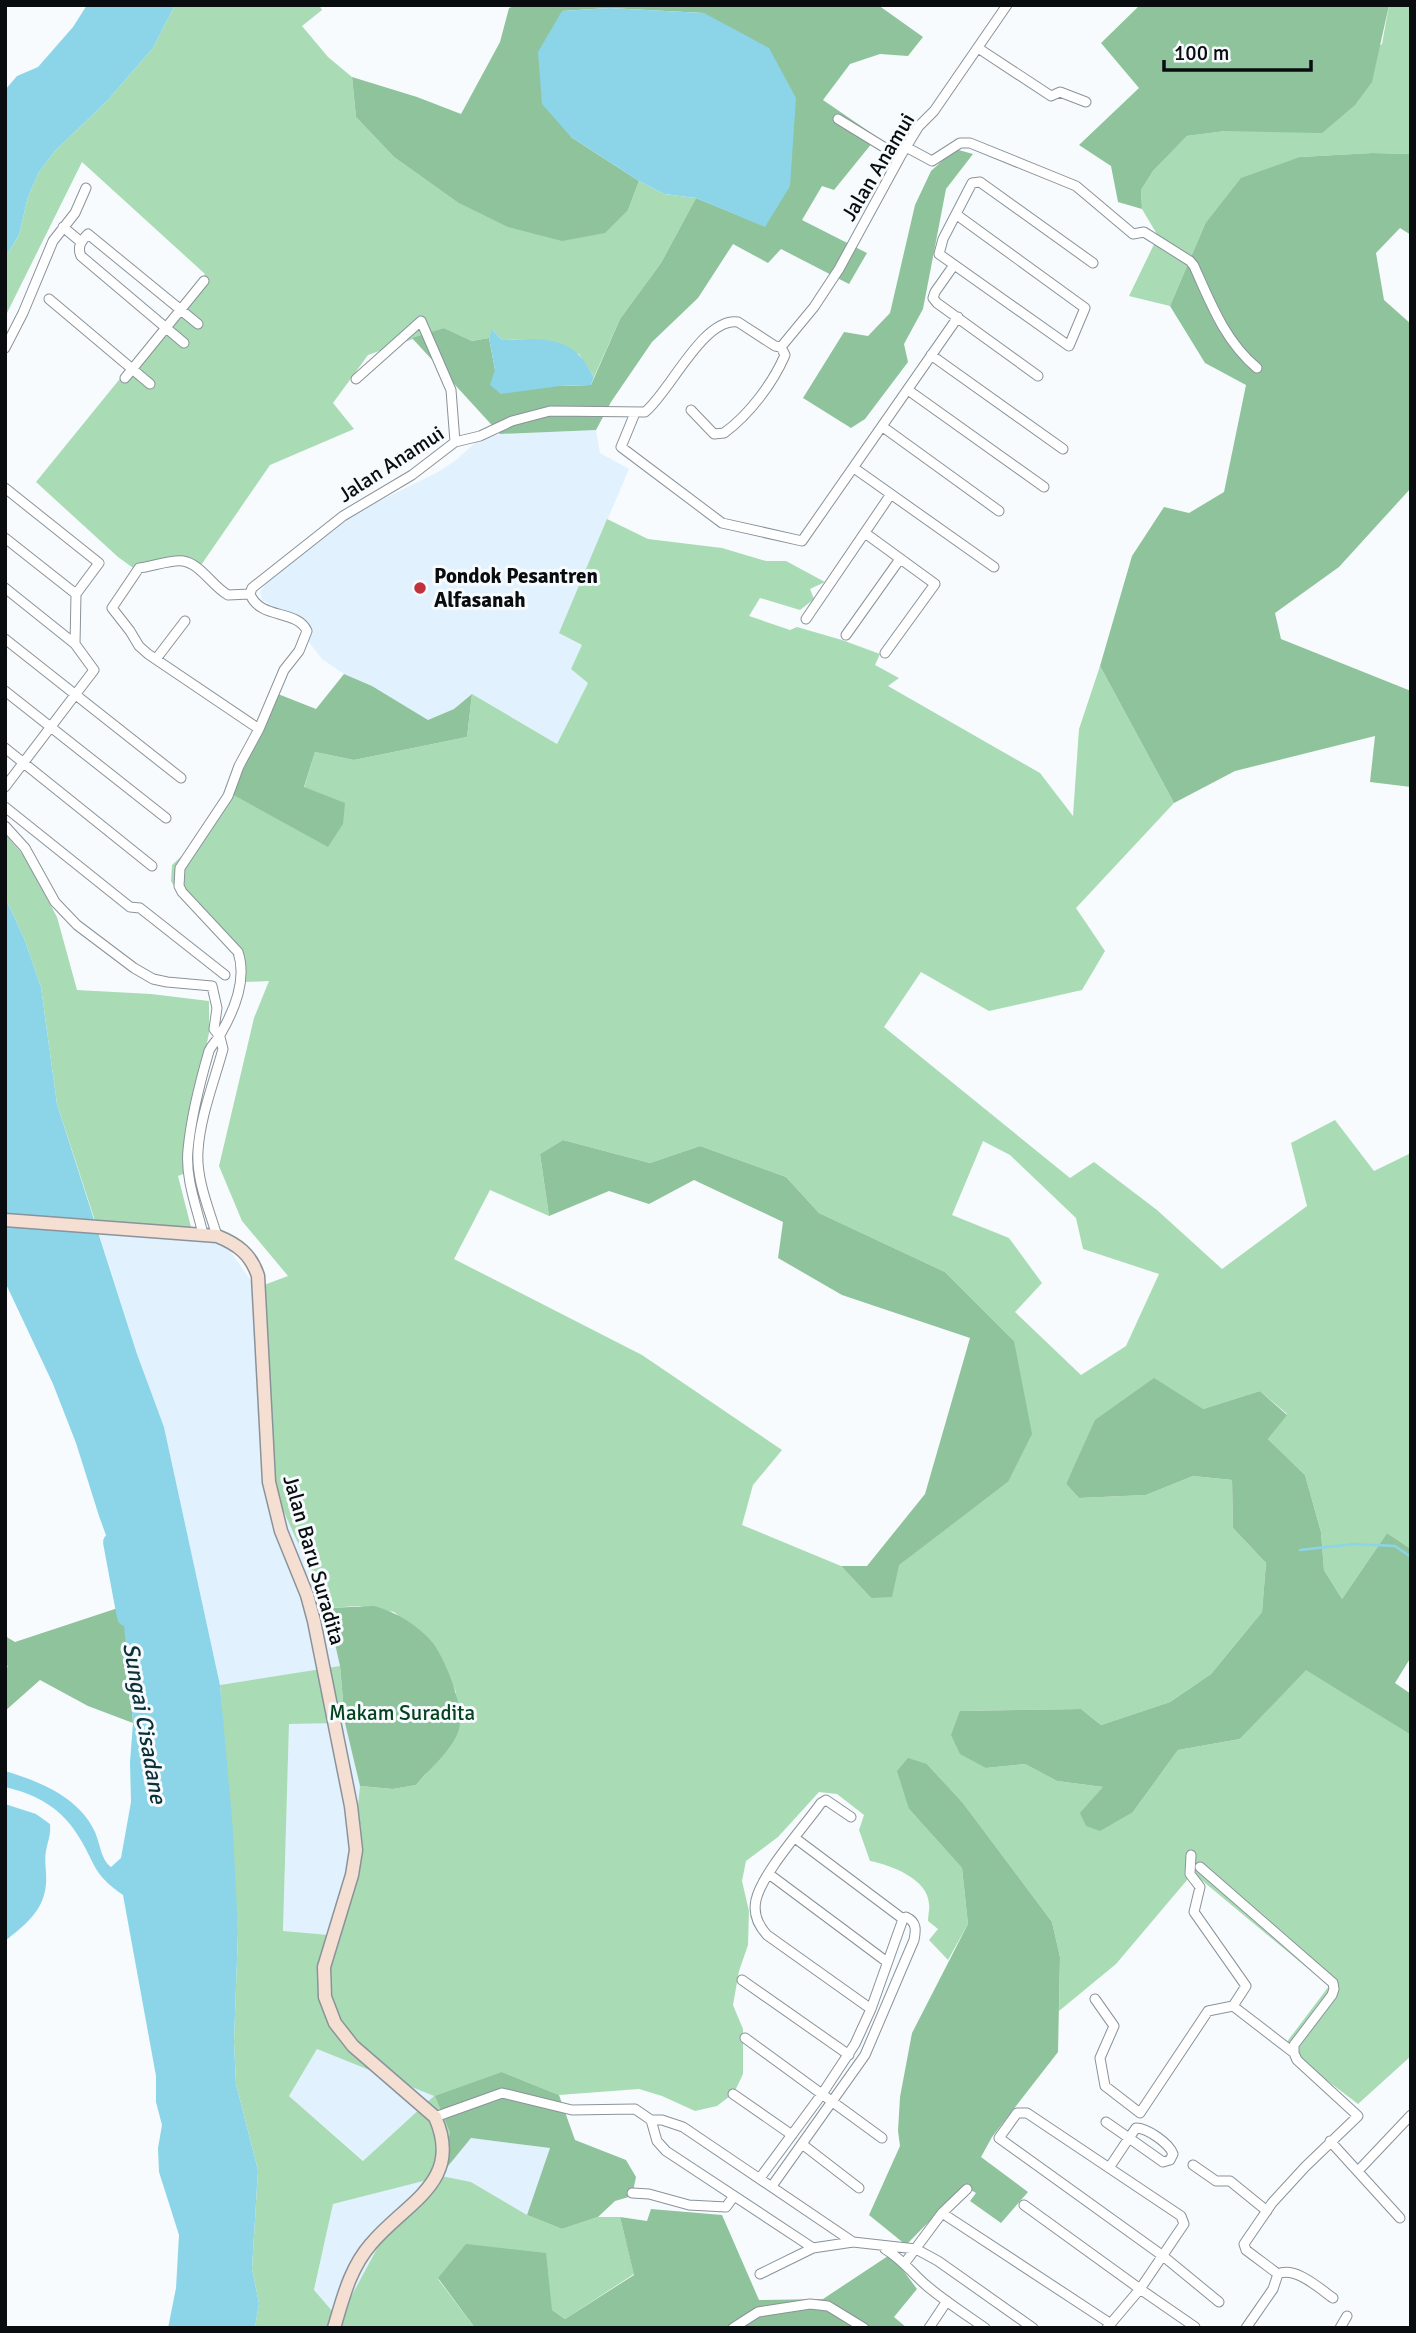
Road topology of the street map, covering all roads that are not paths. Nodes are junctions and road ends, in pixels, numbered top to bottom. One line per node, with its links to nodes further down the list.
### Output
1 (1007, 5): 2 (street, Jalan Anamui)
2 (978, 48): 3 (street); 5 (street, Jalan Anamui)
3 (1086, 102)
4 (838, 119): 6 (street)
5 (906, 147): 6 (street, Jalan Anamui); 23 (street)
6 (900, 157): 20 (street, Jalan Anamui)
7 (86, 188): 9 (street)
8 (957, 215): 11 (street); 12 (street); 12 (street)
9 (63, 227): 10 (street); 21 (street)
10 (81, 242): 15 (street); 18 (street)
11 (1093, 262)
12 (954, 265): 16 (street)
13 (204, 281): 15 (street)
14 (49, 299): 24 (street)
15 (181, 310): 17 (street); 18 (street)
16 (958, 317): 22 (street); 25 (street)
17 (198, 324)
18 (166, 328): 19 (street); 24 (street)
19 (184, 343)
20 (782, 347): 30 (street); 31 (street)
21 (5, 348)
22 (931, 355): 29 (street); 34 (street)
23 (1257, 368)
24 (132, 369): 26 (street); 28 (street)
25 (1038, 376)
26 (125, 378)
27 (356, 379): 33 (street)
28 (150, 384)
29 (908, 390): 32 (street); 36 (street)
30 (691, 410)
31 (635, 413): 33 (street, Jalan Anamui); 35 (street)
32 (883, 427): 35 (street); 39 (street)
33 (455, 442): 46 (street, Jalan Anamui)
34 (1063, 449)
35 (854, 468): 38 (street)
36 (1044, 487)
37 (5, 488): 45 (street)
38 (891, 494): 40 (street); 43 (street)
39 (999, 511)
40 (864, 533): 42 (street); 47 (street)
41 (5, 538): 45 (street)
42 (900, 559): 49 (street); 52 (street)
43 (994, 567)
44 (5, 589): 51 (street)
45 (76, 594): 51 (street)
46 (250, 594): 53 (street); 57 (street)
47 (806, 619)
48 (185, 621): 53 (street)
49 (846, 635)
50 (5, 639): 55 (street)
51 (75, 644): 55 (street)
52 (885, 653)
53 (156, 659): 57 (street)
54 (5, 691): 56 (street)
55 (76, 695): 56 (street); 60 (street)
56 (52, 728): 59 (street); 63 (street)
57 (259, 729): 67 (street)
58 (5, 748): 59 (street)
59 (24, 763): 61 (street); 65 (street)
60 (181, 778)
61 (5, 787)
62 (5, 807): 66 (street)
63 (166, 818)
64 (5, 826): 67 (street)
65 (152, 866)
66 (225, 975)
67 (220, 1037): 69 (street)
68 (5, 1220): 69 (main road, Jalan Baru Suradita)
69 (205, 1235): 88 (main road, Jalan Baru Suradita)
70 (851, 1818): 71 (street)
71 (795, 1838): 74 (street); 75 (street)
72 (1191, 1855): 79 (street)
73 (1200, 1867): 82 (street)
74 (769, 1874): 76 (street); 80 (street)
75 (903, 1919): 76 (street); 86 (street)
76 (887, 1962): 80 (street)
77 (742, 1980): 83 (street)
78 (1095, 1999): 79 (street)
79 (1233, 2006): 82 (street)
80 (871, 2009): 83 (street)
81 (745, 2038): 85 (street)
82 (1294, 2053): 94 (street)
83 (849, 2055): 85 (street)
84 (733, 2094): 91 (street)
85 (822, 2094): 86 (street); 91 (street)
86 (833, 2102): 92 (street); 95 (street)
87 (1411, 2115): 98 (street)
88 (435, 2117): 89 (street); 124 (main road)
89 (651, 2120): 99 (street); 104 (street)
90 (1106, 2122): 93 (street)
91 (792, 2135): 99 (street)
92 (882, 2138)
93 (1129, 2138): 93 (street); 97 (street)
94 (1330, 2141): 98 (street); 106 (street)
95 (802, 2144): 100 (street); 101 (street)
96 (1193, 2165): 106 (street)
97 (1109, 2168): 113 (street); 113 (street)
98 (1358, 2171): 108 (street)
99 (761, 2178): 100 (street)
100 (772, 2186): 109 (street)
101 (859, 2188)
102 (967, 2189): 107 (street)
103 (632, 2193): 104 (street)
104 (734, 2196): 111 (street)
105 (1024, 2205): 117 (street)
106 (1267, 2211): 116 (street)
107 (942, 2213): 112 (street); 122 (street)
108 (1400, 2218)
109 (853, 2242): 110 (street); 111 (street)
110 (879, 2246): 112 (street); 114 (street)
111 (813, 2248): 115 (street)
112 (916, 2249): 114 (street); 129 (street)
113 (1163, 2256): 117 (street); 120 (street)
114 (904, 2264): 119 (street)
115 (760, 2274)
116 (1278, 2274): 118 (street); 130 (street)
117 (1140, 2289): 122 (street); 123 (street)
118 (1333, 2298)
119 (947, 2301): 127 (street); 128 (street)
120 (1219, 2302)
121 (1347, 2316): 131 (street)
122 (1109, 2326)
123 (1195, 2327)
124 (334, 2328)
125 (733, 2328): 126 (street)
126 (864, 2328)
127 (929, 2328)
128 (985, 2328)
129 (1032, 2328)
130 (1246, 2328)
131 (1340, 2328)

